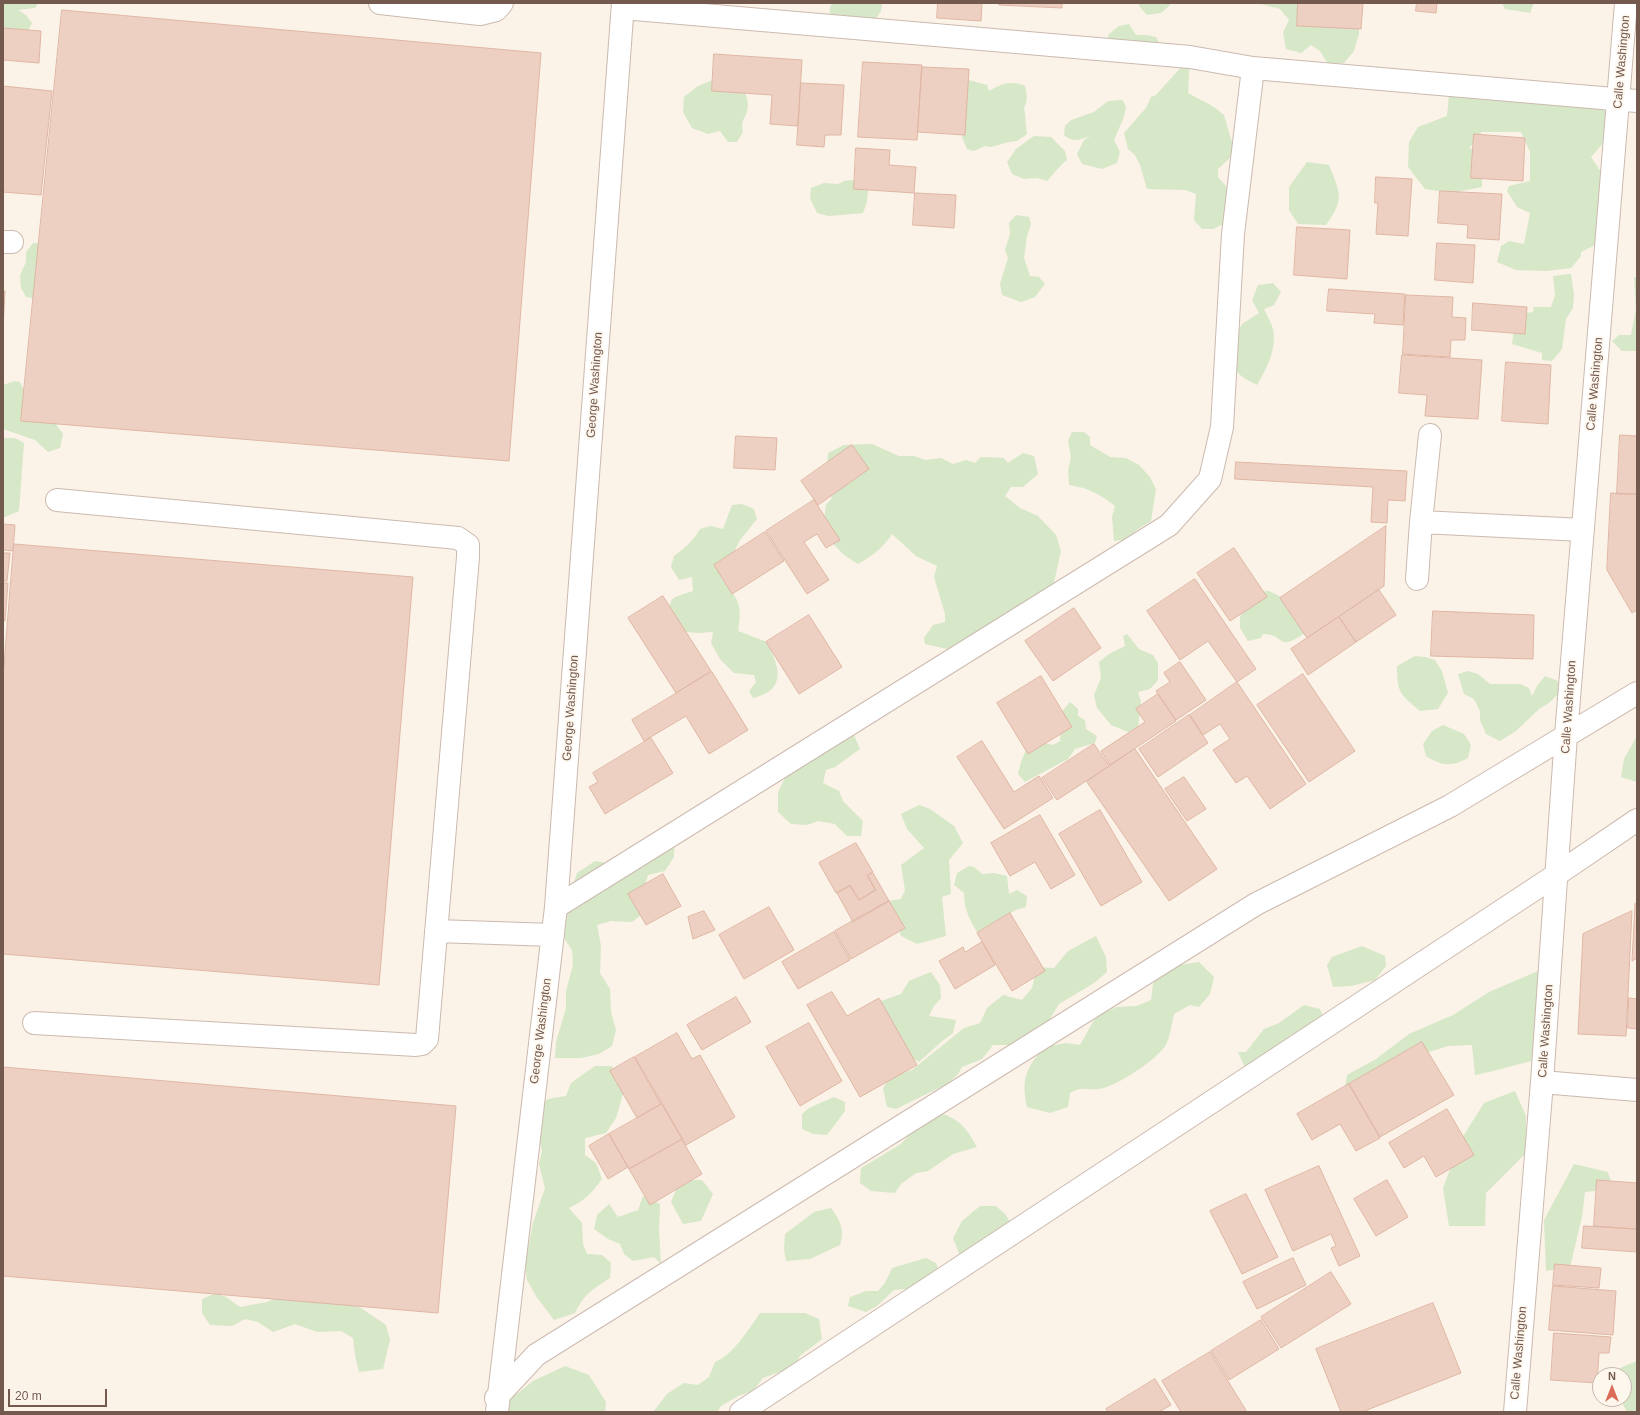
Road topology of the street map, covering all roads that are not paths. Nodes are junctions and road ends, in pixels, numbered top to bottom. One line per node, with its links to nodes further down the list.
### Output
1 (380, 3): 2 (street)
2 (502, 3)
3 (1626, 3): 6 (street, Calle Washington)
4 (623, 5): 5 (street); 16 (street, George Washington)
5 (1253, 68): 6 (street); 16 (street)
6 (1628, 100): 10 (street, Calle Washington)
7 (1430, 435): 9 (street)
8 (57, 500): 17 (street)
9 (1421, 522): 10 (street); 11 (street)
10 (1583, 530): 13 (street, Calle Washington)
11 (1417, 580)
12 (1637, 693): 13 (street)
13 (1566, 735): 15 (street, Calle Washington); 22 (street)
14 (1637, 820): 15 (street)
15 (1556, 875): 20 (street, Calle Washington); 25 (street)
16 (556, 907): 18 (street, George Washington)
17 (436, 931): 18 (street); 19 (street)
18 (553, 935): 22 (street, George Washington)
19 (34, 1023)
20 (1542, 1082): 21 (street); 23 (street, Calle Washington)
21 (1637, 1090)
22 (498, 1404): 24 (street)
23 (1515, 1406): 26 (street)
24 (482, 1412)
25 (741, 1412)
26 (1497, 1412)

